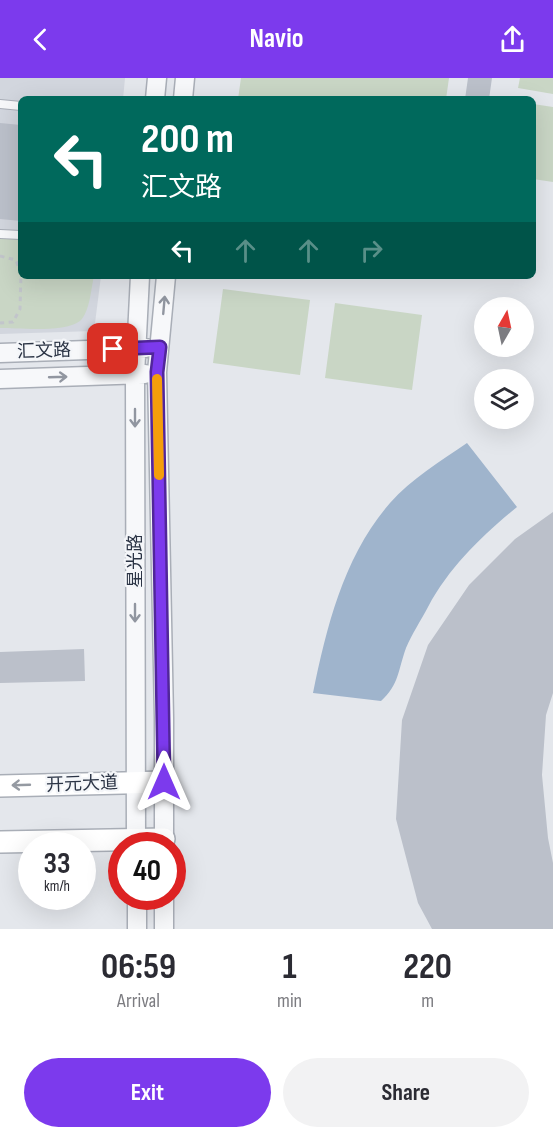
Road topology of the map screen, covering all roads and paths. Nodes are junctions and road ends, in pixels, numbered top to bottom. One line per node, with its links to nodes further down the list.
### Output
1 (157, 78): 3 (street)
2 (185, 78): 4 (street)
3 (155, 96)
4 (183, 96)
5 (0, 104): 6 (lane)
6 (18, 106)
7 (0, 234): 8 (lane)
8 (18, 235)
9 (0, 256): 10 (path)
10 (18, 262)
11 (21, 279): 14 (path)
12 (140, 279): 16 (street, 星光路)
13 (166, 279): 15 (street, 星光路, one-way to 13)
14 (0, 323)
15 (160, 347): 16 (street, 汇文路); 18 (street, 星光路)
16 (136, 349): 17 (street, 汇文路); 19 (street, 星光路)
17 (0, 353)
18 (157, 372): 19 (street, 汇文路); 22 (street, 星光路)
19 (135, 375): 20 (street, 汇文路, one-way to 19); 21 (street, 星光路, one-way to 21)
20 (0, 379)
21 (136, 782): 22 (main road, 开元大道); 23 (main road, 开元大道, one-way to 23); 24 (street, 星光路)
22 (164, 782): 25 (street, 星光路)
23 (0, 786)
24 (136, 832)
25 (164, 832)
26 (0, 842): 27 (main road)
27 (108, 842)
28 (137, 910): 30 (street)
29 (164, 910): 31 (street)
30 (137, 929)
31 (164, 929)

